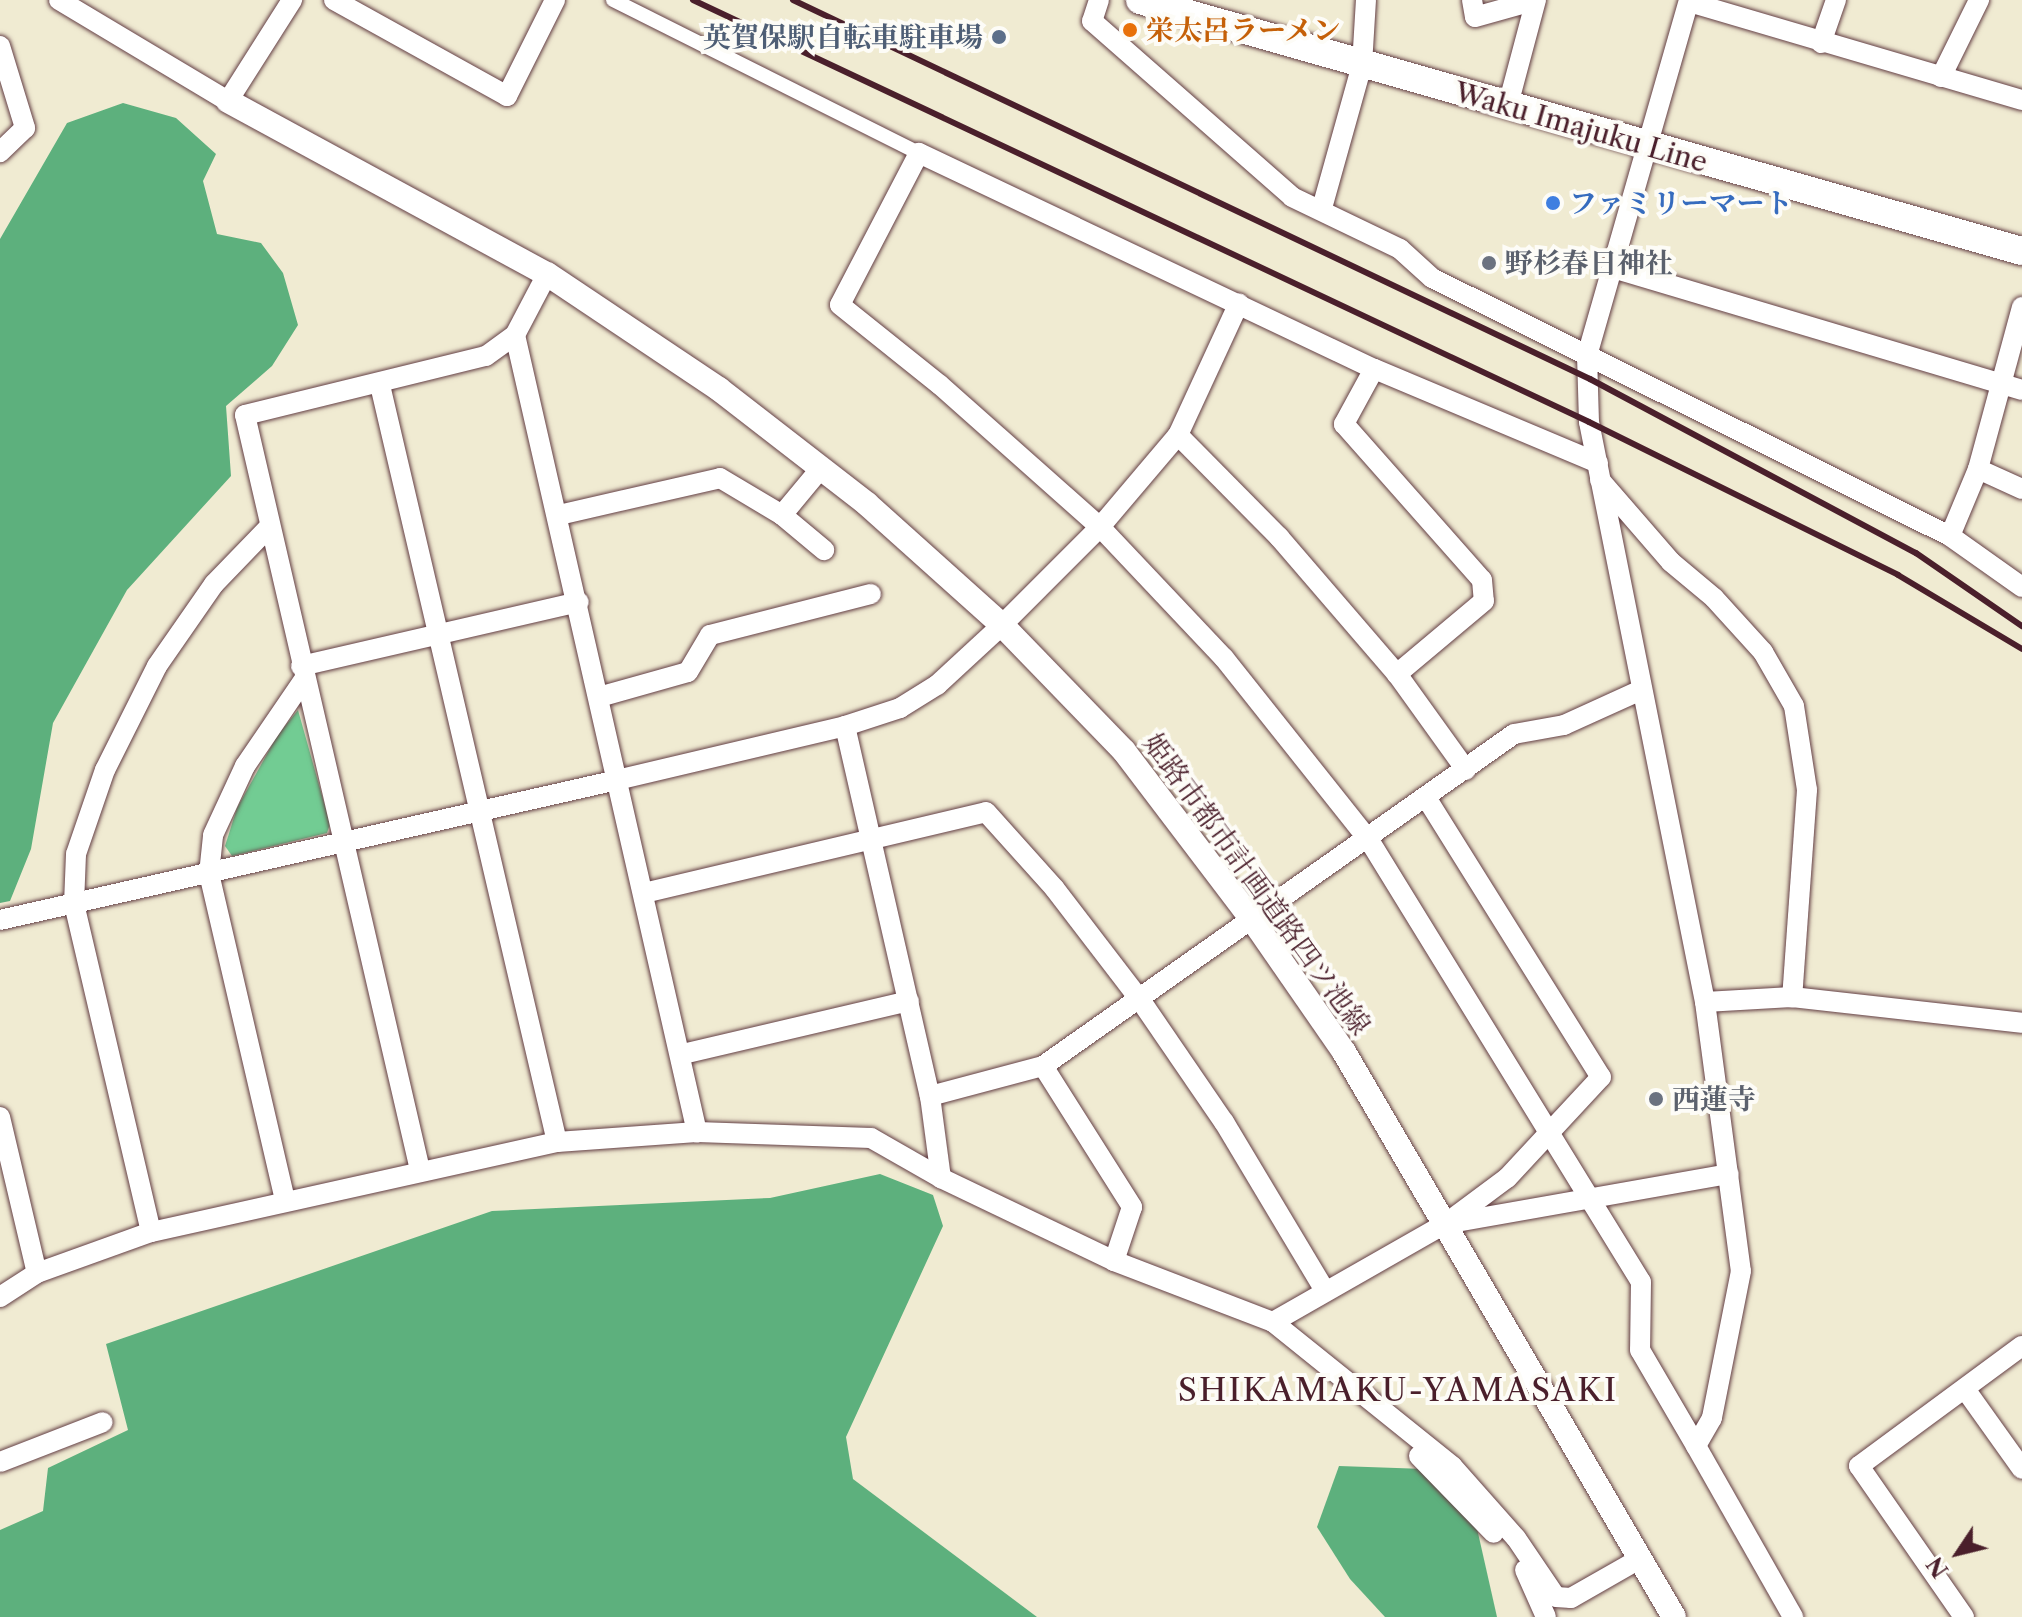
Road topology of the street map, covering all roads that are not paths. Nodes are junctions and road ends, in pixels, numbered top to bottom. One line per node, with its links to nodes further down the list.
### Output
1 (292, 0): 19 (street)
2 (334, 0): 3 (street)
3 (555, 0)
4 (613, 0): 23 (street)
5 (1099, 0): 24 (street)
6 (1140, 0): 16 (main road, Waku Imajuku Line)
7 (1366, 0): 16 (street)
8 (1472, 0): 9 (street)
9 (1536, 0): 20 (street)
10 (1836, 0): 14 (street)
11 (1979, 0): 17 (street)
12 (62, 1): 19 (street)
13 (1689, 1): 14 (street); 21 (street)
14 (1821, 43): 17 (street)
15 (0, 46): 22 (street)
16 (1362, 65): 20 (main road, Waku Imajuku Line); 24 (street)
17 (1941, 77): 18 (street)
18 (2022, 100)
19 (228, 101): 27 (street, 姫路市都市計画道路四ツ池線)
20 (1508, 105): 21 (main road, Waku Imajuku Line)
21 (1647, 146): 25 (main road, Waku Imajuku Line); 26 (street)
22 (0, 152)
23 (919, 153): 28 (street); 43 (street)
24 (1322, 208): 31 (street)
25 (2022, 251)
26 (1613, 268): 31 (street); 33 (street)
27 (547, 274): 30 (street); 37 (street, 姫路市都市計画道路四ツ池線)
28 (1239, 303): 32 (street); 36 (street)
29 (2022, 307): 33 (street)
30 (515, 335): 34 (street); 41 (street)
31 (1587, 355): 39 (street); 45 (street)
32 (1374, 369): 39 (street); 53 (street)
33 (2001, 384): 35 (street); 38 (street)
34 (380, 385): 44 (street); 51 (street)
35 (2022, 390)
36 (1178, 435): 43 (street); 53 (street)
37 (821, 468): 42 (street); 50 (street, 姫路市都市計画道路四ツ池線)
38 (1978, 469): 40 (street); 45 (street)
39 (1599, 472): 54 (street); 69 (street)
40 (2022, 489)
41 (559, 515): 42 (street); 49 (street)
42 (782, 515): 46 (street)
43 (1100, 527): 50 (street); 62 (street)
44 (268, 528): 52 (street); 66 (street)
45 (1950, 536): 47 (street)
46 (824, 550)
47 (2022, 587)
48 (871, 594): 55 (street)
49 (579, 602): 51 (street); 55 (street)
50 (1002, 625): 56 (street); 68 (street, 姫路市都市計画道路四ツ池線)
51 (436, 634): 52 (street); 60 (street)
52 (302, 674): 63 (street); 64 (street)
53 (1397, 674): 57 (street)
54 (1641, 690): 57 (street); 72 (street)
55 (599, 697): 58 (street)
56 (845, 726): 58 (street); 61 (street)
57 (1466, 770): 59 (street)
58 (617, 780): 60 (street); 65 (street)
59 (1427, 799): 62 (street); 78 (street)
60 (479, 811): 63 (street); 80 (street)
61 (873, 838): 65 (street); 70 (street); 71 (street)
62 (1369, 840): 68 (street); 78 (street)
63 (343, 845): 64 (street); 81 (street)
64 (209, 874): 66 (street); 85 (street)
65 (644, 893): 74 (street)
66 (74, 904): 67 (street); 87 (street)
67 (0, 920)
68 (1254, 922): 71 (street); 86 (street, 姫路市都市計画道路四ツ池線)
69 (1792, 997): 72 (street); 73 (street)
70 (909, 1001): 74 (street); 76 (street)
71 (1141, 1001): 75 (street); 90 (street)
72 (1705, 1002): 82 (street)
73 (2022, 1023)
74 (683, 1054): 79 (street)
75 (1043, 1066): 76 (street); 88 (street)
76 (930, 1096): 83 (street)
77 (0, 1117): 89 (street)
78 (1550, 1131): 84 (street); 86 (street)
79 (697, 1132): 80 (street); 83 (street)
80 (557, 1142): 81 (street)
81 (420, 1170): 85 (street)
82 (1729, 1174): 84 (street); 96 (street)
83 (941, 1178): 88 (street)
84 (1587, 1196): 86 (street); 96 (street)
85 (285, 1200): 87 (street)
86 (1445, 1224): 90 (street); 99 (street, 姫路市都市計画道路四ツ池線)
87 (151, 1232): 89 (street)
88 (1114, 1261): 92 (street)
89 (37, 1273): 91 (street)
90 (1324, 1289): 92 (street)
91 (0, 1297)
92 (1273, 1322): 99 (street); 100 (street)
93 (2022, 1346): 94 (street)
94 (1965, 1389): 98 (street); 103 (street)
95 (103, 1422): 97 (street)
96 (1696, 1446): 102 (street)
97 (0, 1462)
98 (2022, 1469)
99 (1641, 1558): 101 (street, 姫路市都市計画道路四ツ池線)
100 (1546, 1617)
101 (1674, 1617)
102 (1793, 1617)
103 (1964, 1617)

